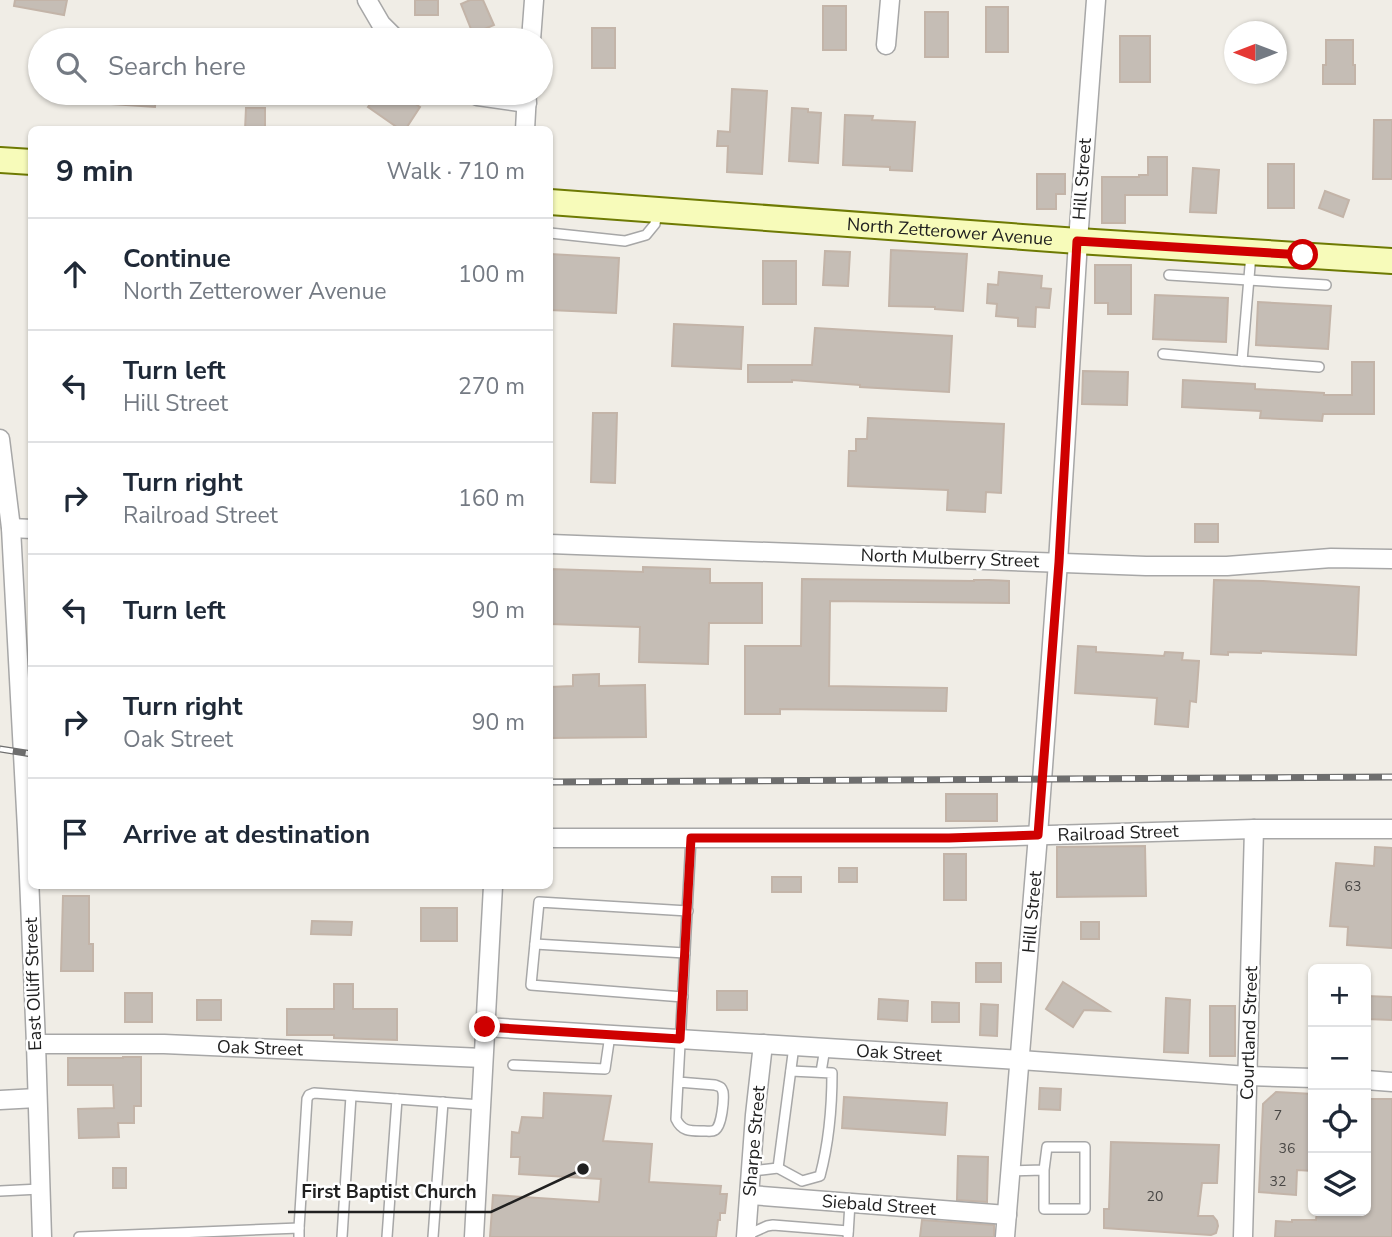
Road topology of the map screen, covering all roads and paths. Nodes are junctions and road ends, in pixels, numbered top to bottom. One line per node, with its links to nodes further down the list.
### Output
1 (367, 0): 5 (street)
2 (534, 0): 6 (street)
3 (890, 0): 7 (street)
4 (1096, 0): 15 (street, Hill Street)
5 (385, 28)
6 (532, 28)
7 (887, 45)
8 (527, 105): 9 (street)
9 (525, 126)
10 (0, 160): 11 (street)
11 (28, 162)
12 (553, 202): 13 (street, North Zetterower Avenue)
13 (657, 210): 14 (lane); 15 (street, North Zetterower Avenue)
14 (553, 233)
15 (1077, 241): 16 (street, North Zetterower Avenue); 29 (street, Hill Street)
16 (1251, 252): 17 (street, North Zetterower Avenue); 19 (lane)
17 (1392, 261)
18 (1169, 275): 19 (lane)
19 (1248, 279): 20 (lane); 22 (lane)
20 (1326, 285)
21 (1163, 354): 22 (lane)
22 (1242, 361): 23 (lane)
23 (1318, 367)
24 (0, 439): 25 (street, East Olliff Street)
25 (7, 520): 26 (street); 30 (street, East Olliff Street)
26 (28, 528)
27 (553, 544): 29 (street, North Mulberry Street)
28 (1392, 559): 29 (street, North Mulberry Street)
29 (1059, 562): 33 (street, Hill Street)
30 (28, 815)
31 (1254, 829): 32 (street, Railroad Street); 33 (street, Railroad Street); 54 (street, Courtland Street)
32 (1392, 829)
33 (1038, 835): 35 (street, Railroad Street); 50 (street, Hill Street)
34 (553, 838): 35 (street, Railroad Street)
35 (691, 838): 38 (lane)
36 (31, 889): 45 (street, East Olliff Street)
37 (493, 889): 42 (street)
38 (688, 911): 39 (lane); 40 (lane)
39 (535, 944): 40 (lane); 41 (lane)
40 (685, 953): 41 (lane)
41 (682, 998): 44 (lane)
42 (485, 1027): 43 (street, Oak Street); 49 (street)
43 (610, 1035): 44 (street, Oak Street); 51 (lane)
44 (680, 1039): 46 (street, Oak Street); 57 (lane)
45 (37, 1044): 49 (street, Oak Street); 60 (street, East Olliff Street)
46 (763, 1044): 47 (street, Oak Street); 67 (street, Sharpe Street)
47 (794, 1046): 48 (street, Oak Street); 52 (lane)
48 (825, 1048): 50 (street, Oak Street); 53 (lane)
49 (483, 1058): 64 (street)
50 (1020, 1060): 54 (street, Oak Street); 68 (street, Hill Street)
51 (513, 1065)
52 (791, 1071): 53 (lane); 65 (lane)
53 (821, 1072): 65 (lane)
54 (1248, 1076): 55 (street, Oak Street); 84 (street, Courtland Street)
55 (1308, 1078)
56 (1371, 1080): 58 (street)
57 (678, 1082): 57 (lane)
58 (1392, 1082)
59 (351, 1096): 61 (lane); 74 (lane); 79 (lane)
60 (37, 1098): 62 (street); 69 (street, East Olliff Street)
61 (397, 1099): 63 (lane); 80 (lane)
62 (0, 1100)
63 (443, 1102): 64 (lane); 81 (lane)
64 (481, 1105): 82 (street)
65 (778, 1168): 67 (lane)
66 (1044, 1170): 66 (lane); 68 (lane)
67 (751, 1171): 71 (street, Sharpe Street)
68 (1011, 1171): 73 (street, Hill Street)
69 (40, 1189): 70 (lane); 77 (street, East Olliff Street)
70 (0, 1191)
71 (750, 1195): 72 (street, Siebald Street); 76 (street, Sharpe Street)
72 (850, 1203): 73 (street, Siebald Street); 75 (lane)
73 (1007, 1214): 83 (street, Hill Street)
74 (299, 1233): 78 (lane)
75 (848, 1234): 76 (lane)
76 (747, 1236)
77 (42, 1237)
78 (79, 1237)
79 (342, 1237)
80 (387, 1237)
81 (433, 1237)
82 (474, 1237)
83 (1005, 1237)
84 (1243, 1237)

